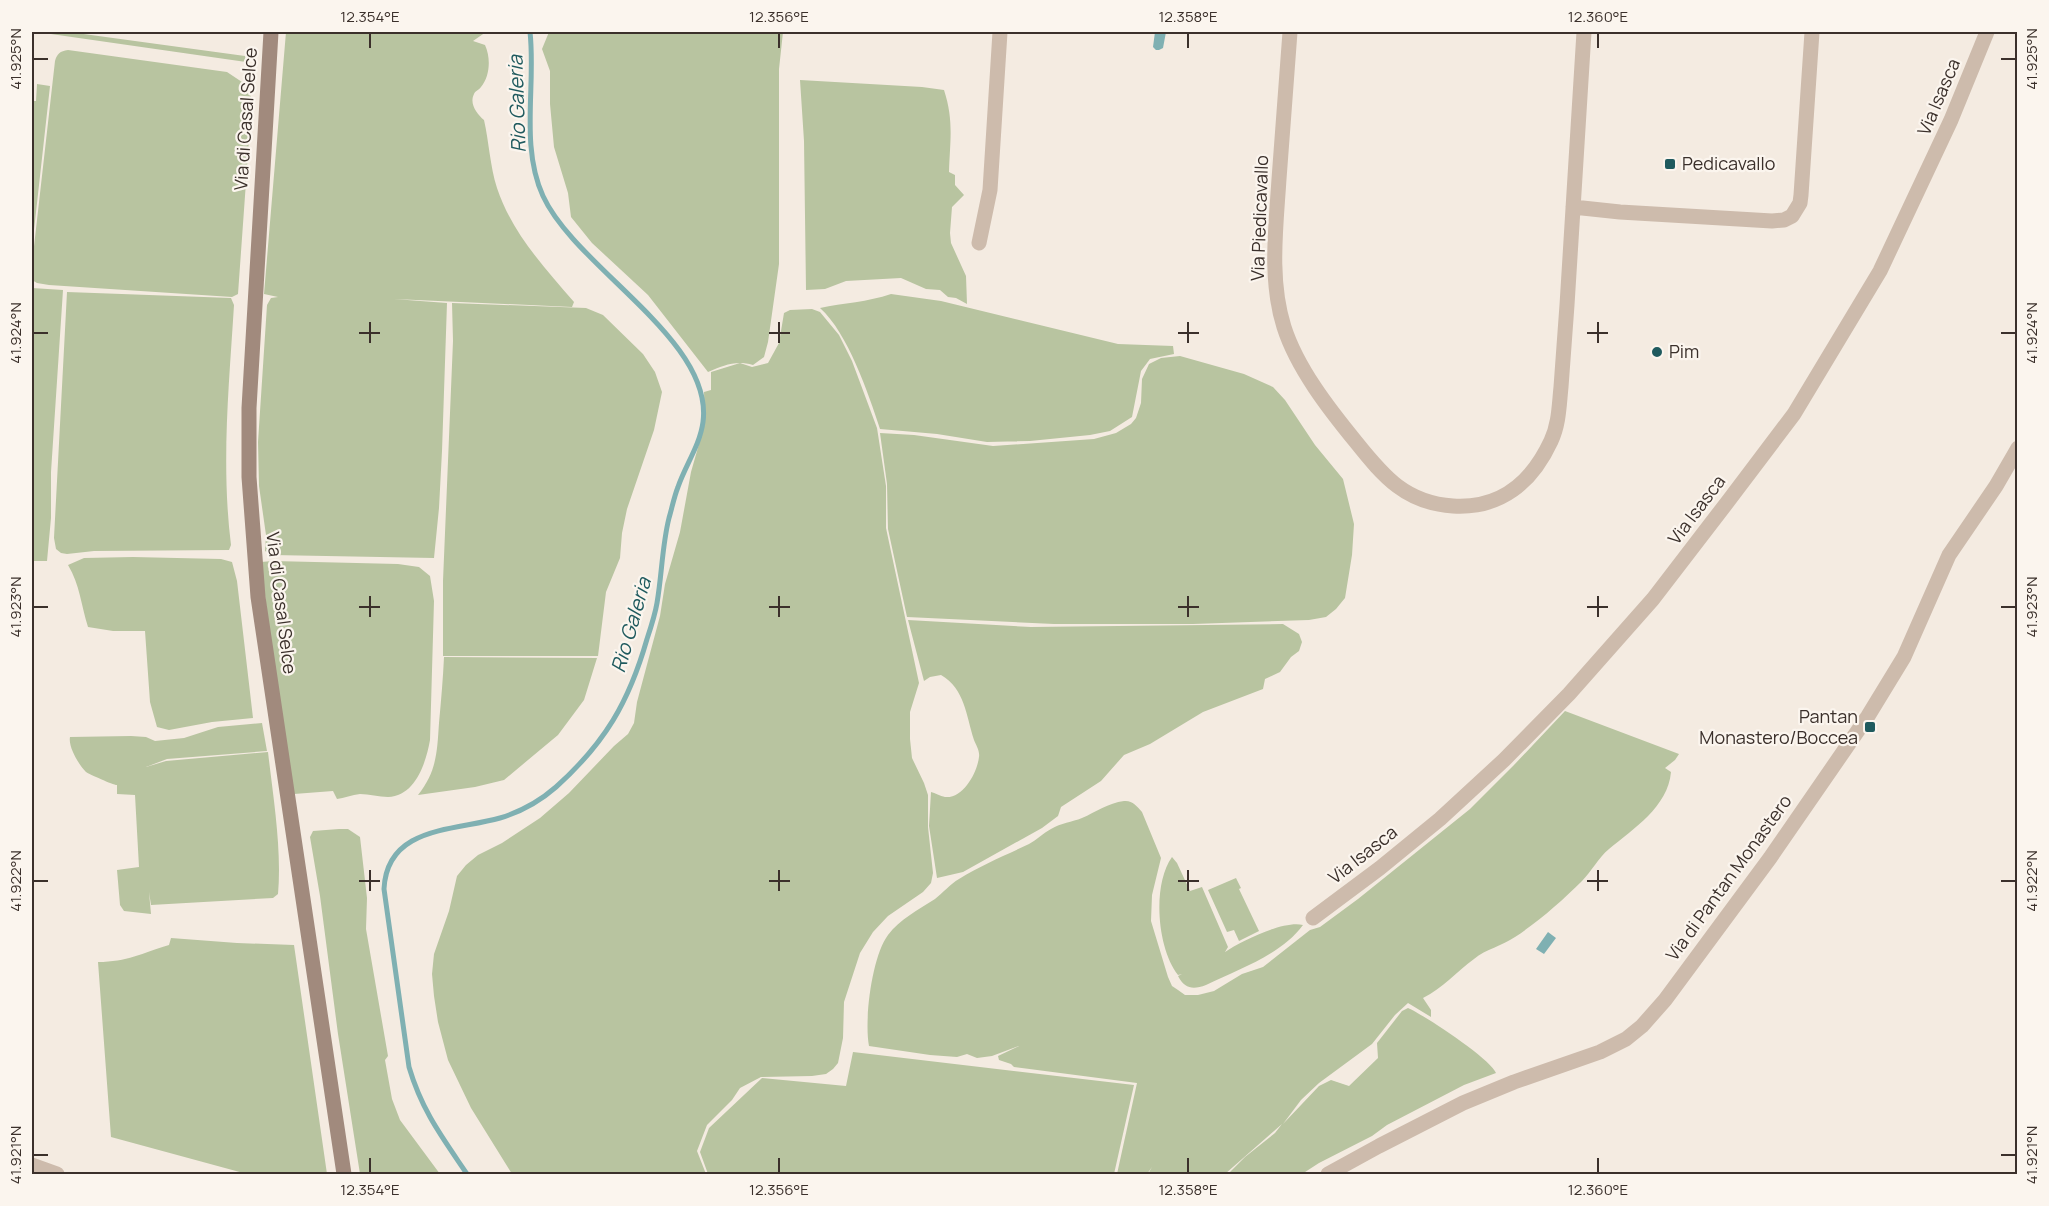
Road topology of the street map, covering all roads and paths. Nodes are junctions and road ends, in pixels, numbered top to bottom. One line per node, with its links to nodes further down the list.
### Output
1 (271, 32): 13 (main road, Via di Casal Selce)
2 (1000, 32): 8 (street)
3 (1290, 32): 7 (street, Via Piedicavallo)
4 (1584, 32): 7 (street, Via Piedicavallo)
5 (1812, 32): 7 (street)
6 (1987, 32): 10 (street, Via Isasca)
7 (1573, 207)
8 (978, 243)
9 (2018, 448): 14 (street, Via di Pantan Monastero)
10 (1313, 918)
11 (32, 1165): 12 (street)
12 (57, 1174)
13 (344, 1174)
14 (1328, 1174)

